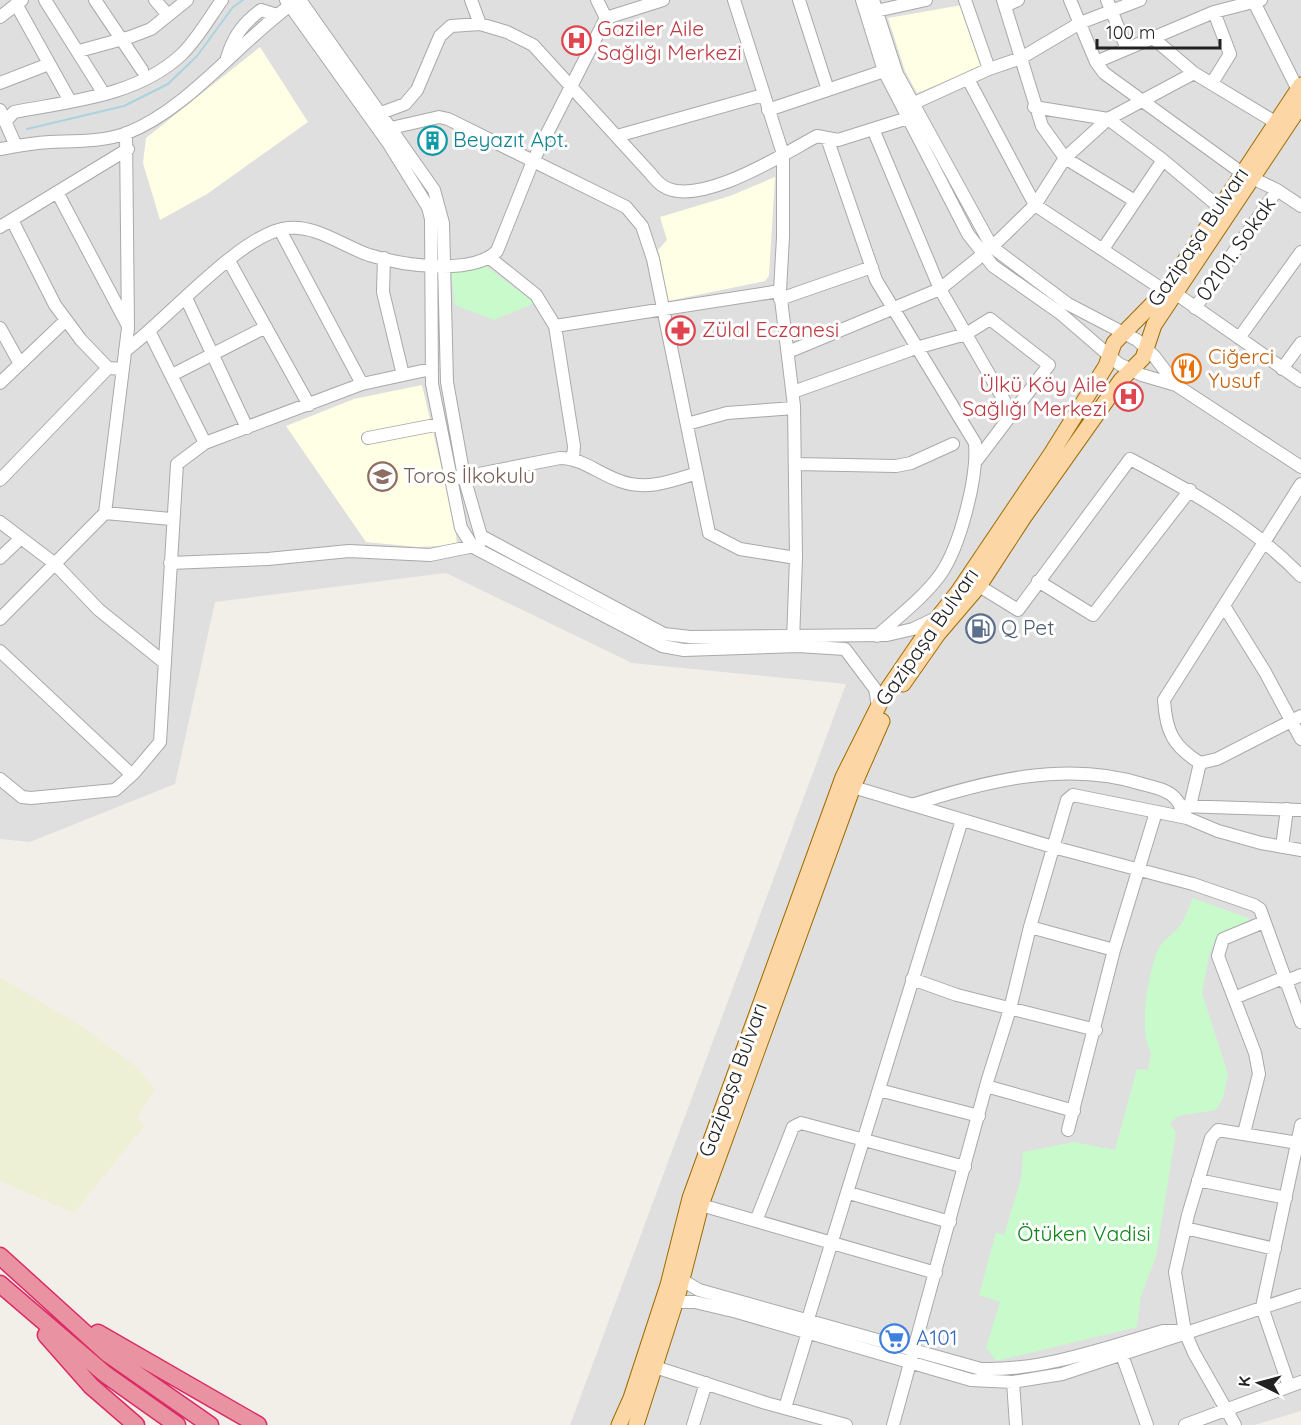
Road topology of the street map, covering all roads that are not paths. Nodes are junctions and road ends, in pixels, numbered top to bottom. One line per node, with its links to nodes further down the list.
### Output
1 (45, 0): 32 (street)
2 (95, 0): 30 (street)
3 (155, 0): 24 (street)
4 (187, 0): 24 (street)
5 (222, 0): 46 (street)
6 (471, 0): 28 (street)
7 (597, 0): 26 (street)
8 (663, 0): 26 (street)
9 (734, 0): 47 (street)
10 (799, 0): 44 (street)
11 (862, 0): 38 (street)
12 (922, 0): 21 (street)
13 (965, 0): 36 (street)
14 (1018, 0): 20 (street)
15 (1070, 0): 27 (street)
16 (1140, 0): 22 (street)
17 (294, 1): 54 (street); 61 (street); 88 (street)
18 (1256, 1): 23 (street); 45 (street)
19 (19, 2): 25 (street); 35 (street)
20 (1004, 3): 33 (street)
21 (875, 6): 50 (street)
22 (1109, 6): 27 (street); 31 (street)
23 (1214, 12): 29 (street); 42 (street)
24 (168, 15): 30 (street)
25 (0, 17)
26 (606, 18): 43 (street)
27 (1080, 23): 33 (street); 34 (street)
28 (480, 24): 43 (street); 54 (street)
29 (1153, 38): 31 (street); 39 (street)
30 (123, 40): 32 (street); 37 (street)
31 (1127, 49): 34 (street)
32 (79, 51): 46 (street)
33 (1021, 58): 36 (street); 51 (street)
34 (1096, 62): 49 (street)
35 (49, 64): 41 (street); 48 (street)
36 (989, 69): 40 (street)
37 (142, 70)
38 (884, 71): 44 (street); 55 (street)
39 (1194, 73): 42 (street); 49 (street)
40 (968, 79): 50 (street); 75 (street)
41 (0, 82)
42 (1212, 83): 58 (street)
43 (572, 86): 62 (street); 70 (street)
44 (828, 90): 53 (street)
45 (1300, 93): 58 (main road, Gazipaşa Bulvarı); 71 (main road, Gazipaşa Bulvarı)
46 (104, 94): 48 (street)
47 (763, 95): 53 (street); 62 (street)
48 (70, 101): 57 (street)
49 (1143, 101): 56 (street); 71 (street)
50 (912, 104): 81 (street)
51 (1034, 107): 56 (street); 68 (street)
52 (0, 110): 57 (street)
53 (768, 110): 67 (street)
54 (381, 113): 59 (street)
55 (908, 118): 60 (street); 84 (street)
56 (1108, 119): 68 (street); 69 (street)
57 (5, 122): 64 (street)
58 (1275, 122): 71 (main road, Gazipaşa Bulvarı)
59 (391, 128): 70 (street); 88 (street)
60 (873, 129): 63 (street); 90 (street)
61 (126, 133): 64 (street); 65 (street)
62 (617, 136): 67 (street)
63 (827, 138): 67 (street); 89 (street)
64 (16, 146): 66 (street)
65 (128, 148): 73 (street); 101 (street)
66 (0, 149)
67 (783, 153): 92 (street)
68 (1065, 158): 74 (street); 75 (street)
69 (1163, 160): 74 (street); 77 (street)
70 (532, 161): 86 (street); 96 (street)
71 (1248, 176): 72 (street); 77 (main road, Gazipaşa Bulvarı); 91 (main road, Gazipaşa Bulvarı)
72 (1277, 190): 76 (street); 94 (street, 02101. Sokak)
73 (57, 192): 78 (street); 101 (street)
74 (1135, 201): 82 (street)
75 (1035, 206): 81 (street); 82 (street)
76 (1301, 206)
77 (1219, 207): 91 (main road, Gazipaşa Bulvarı)
78 (12, 219): 79 (street); 97 (street)
79 (0, 227)
80 (280, 230): 85 (street); 87 (street); 123 (street)
81 (993, 247): 104 (street)
82 (1103, 249): 91 (street)
83 (1301, 252): 105 (street)
84 (982, 255): 90 (street); 112 (street)
85 (384, 258): 88 (street); 120 (street)
86 (490, 258): 88 (street); 98 (street)
87 (229, 261): 93 (street); 99 (street)
88 (438, 266): 116 (street); 140 (street)
89 (872, 267): 92 (street); 95 (street)
90 (940, 289): 95 (street); 103 (street)
91 (1170, 292): 94 (street); 104 (main road, Gazipaşa Bulvarı); 108 (main road, Gazipaşa Bulvarı)
92 (780, 295): 96 (street); 110 (street)
93 (186, 298): 102 (street); 111 (street)
94 (1195, 308): 105 (street)
95 (893, 309): 107 (street); 110 (street)
96 (664, 310): 98 (street); 130 (street)
97 (66, 320): 113 (street); 114 (street)
98 (555, 326): 135 (street)
99 (266, 327): 111 (street); 126 (street)
100 (0, 328): 113 (street)
101 (128, 328): 109 (street)
102 (150, 333): 109 (street); 119 (street)
103 (966, 334): 107 (street); 128 (street); 128 (street)
104 (1122, 334): 108 (street); 112 (main road, Gazipaşa Bulvarı)
105 (1239, 339): 118 (street)
106 (1301, 343): 118 (street)
107 (916, 348): 125 (street); 136 (street)
108 (1146, 349): 117 (main road, Gazipaşa Bulvarı); 124 (street)
109 (126, 351): 115 (street)
110 (788, 351): 125 (street)
111 (212, 354): 119 (street); 131 (street)
112 (1109, 355): 117 (street); 160 (main road, Gazipaşa Bulvarı)
113 (19, 362): 122 (street)
114 (108, 368): 115 (street); 141 (street)
115 (123, 369): 145 (street)
116 (431, 369): 120 (street); 129 (street)
117 (1129, 369): 124 (street); 158 (main road, Gazipaşa Bulvarı)
118 (1282, 369): 121 (street)
119 (172, 375): 133 (street)
120 (403, 375): 123 (street)
121 (1301, 381)
122 (0, 383)
123 (362, 384): 126 (street)
124 (1176, 385): 138 (street)
125 (793, 392): 127 (street)
126 (309, 405): 131 (street)
127 (794, 408): 130 (street); 137 (street)
128 (1012, 414): 136 (street)
129 (440, 424): 132 (street); 142 (street)
130 (687, 424): 139 (street)
131 (247, 428): 133 (street)
132 (368, 438)
133 (205, 442): 146 (street)
134 (953, 444): 137 (street)
135 (573, 458): 139 (street); 140 (street)
136 (977, 460): 162 (street)
137 (795, 464): 153 (street)
138 (1301, 467)
139 (697, 473): 153 (street)
140 (464, 477): 142 (street); 149 (street)
141 (0, 480)
142 (451, 480): 151 (street)
143 (1301, 484): 150 (street)
144 (1190, 490): 150 (street); 157 (street); 157 (street)
145 (105, 513): 146 (street); 154 (street)
146 (171, 519): 155 (street)
147 (0, 522): 148 (street)
148 (21, 538): 152 (street); 154 (street)
149 (489, 541): 151 (street); 163 (street)
150 (1266, 544): 156 (street); 159 (street)
151 (473, 548): 155 (street); 163 (street)
152 (0, 558)
153 (796, 558): 163 (street)
154 (54, 563): 161 (street); 165 (street)
155 (171, 563): 165 (street)
156 (1301, 576)
157 (1038, 580): 158 (street)
158 (979, 586): 172 (main road, Gazipaşa Bulvarı)
159 (1224, 606): 167 (street); 169 (street)
160 (937, 618): 162 (street); 166 (main road, Gazipaşa Bulvarı)
161 (0, 620)
162 (877, 636): 163 (street)
163 (793, 640): 166 (street)
164 (0, 651): 170 (street)
165 (165, 663): 170 (street)
166 (878, 706): 235 (main road, Gazipaşa Bulvarı)
167 (1296, 719): 168 (street); 169 (street)
168 (1301, 739)
169 (1200, 763): 175 (street)
170 (132, 775): 171 (street)
171 (0, 780)
172 (853, 787): 173 (street); 206 (main road, Gazipaşa Bulvarı)
173 (912, 805): 175 (street); 178 (street)
174 (1287, 809): 175 (street); 176 (street); 180 (street)
175 (1186, 810): 177 (street); 180 (street)
176 (1301, 810)
177 (1156, 812): 179 (street); 182 (street)
178 (962, 819): 179 (street); 187 (street)
179 (1053, 847): 182 (street); 184 (street)
180 (1282, 847): 181 (street)
181 (1300, 851)
182 (1137, 869): 183 (street); 185 (street)
183 (1264, 922): 188 (street); 189 (street)
184 (1030, 927): 185 (street); 190 (street)
185 (1114, 950): 192 (street)
186 (1301, 975): 188 (street)
187 (912, 979): 190 (street); 194 (street)
188 (1284, 980): 189 (street); 191 (street)
189 (1234, 998): 199 (street)
190 (1010, 1009): 192 (street); 193 (street)
191 (1301, 1022)
192 (1096, 1030): 195 (street)
193 (986, 1086): 195 (street); 196 (street)
194 (879, 1090): 196 (street); 200 (street)
195 (1074, 1111): 198 (street)
196 (979, 1116): 202 (street)
197 (1301, 1125): 201 (street)
198 (1068, 1130)
199 (1244, 1133): 201 (street); 203 (street)
200 (865, 1139): 202 (street); 204 (street); 207 (street)
201 (1298, 1143): 205 (street)
202 (965, 1167): 208 (street)
203 (1198, 1180): 205 (street); 209 (street)
204 (849, 1193): 208 (street); 210 (street)
205 (1286, 1198): 211 (street)
206 (701, 1205): 207 (street); 214 (main road, Gazipaşa Bulvarı)
207 (756, 1221): 210 (street)
208 (950, 1222): 213 (street)
209 (1185, 1228): 211 (street); 221 (street)
210 (833, 1243): 213 (street); 220 (street)
211 (1275, 1249): 219 (street)
212 (0, 1256): 216 (highway)
213 (936, 1273): 222 (street)
214 (682, 1280): 218 (main road, Gazipaşa Bulvarı); 220 (street)
215 (1, 1284): 231 (highway); 232 (highway)
216 (34, 1289): 233 (highway); 234 (highway)
217 (1301, 1295): 219 (street)
218 (675, 1302): 220 (street); 225 (main road, Gazipaşa Bulvarı)
219 (1262, 1306): 221 (street); 228 (street)
220 (808, 1325): 222 (street); 224 (street); 229 (street)
221 (1185, 1332): 222 (street); 223 (street); 230 (street)
222 (914, 1350): 224 (street)
223 (1122, 1354): 226 (street); 241 (street)
224 (910, 1364): 226 (street); 239 (street)
225 (655, 1367): 227 (street); 236 (main road, Gazipaşa Bulvarı)
226 (1013, 1382): 240 (street)
227 (706, 1383): 229 (street); 237 (street)
228 (1295, 1384): 230 (street)
229 (784, 1408): 238 (street)
230 (1226, 1410): 242 (street); 243 (street)
231 (136, 1425)
232 (177, 1425)
233 (210, 1425)
234 (258, 1425)
235 (619, 1425)
236 (636, 1425)
237 (693, 1425)
238 (846, 1425)
239 (893, 1425)
240 (1016, 1425)
241 (1147, 1425)
242 (1185, 1425)
243 (1235, 1425)

